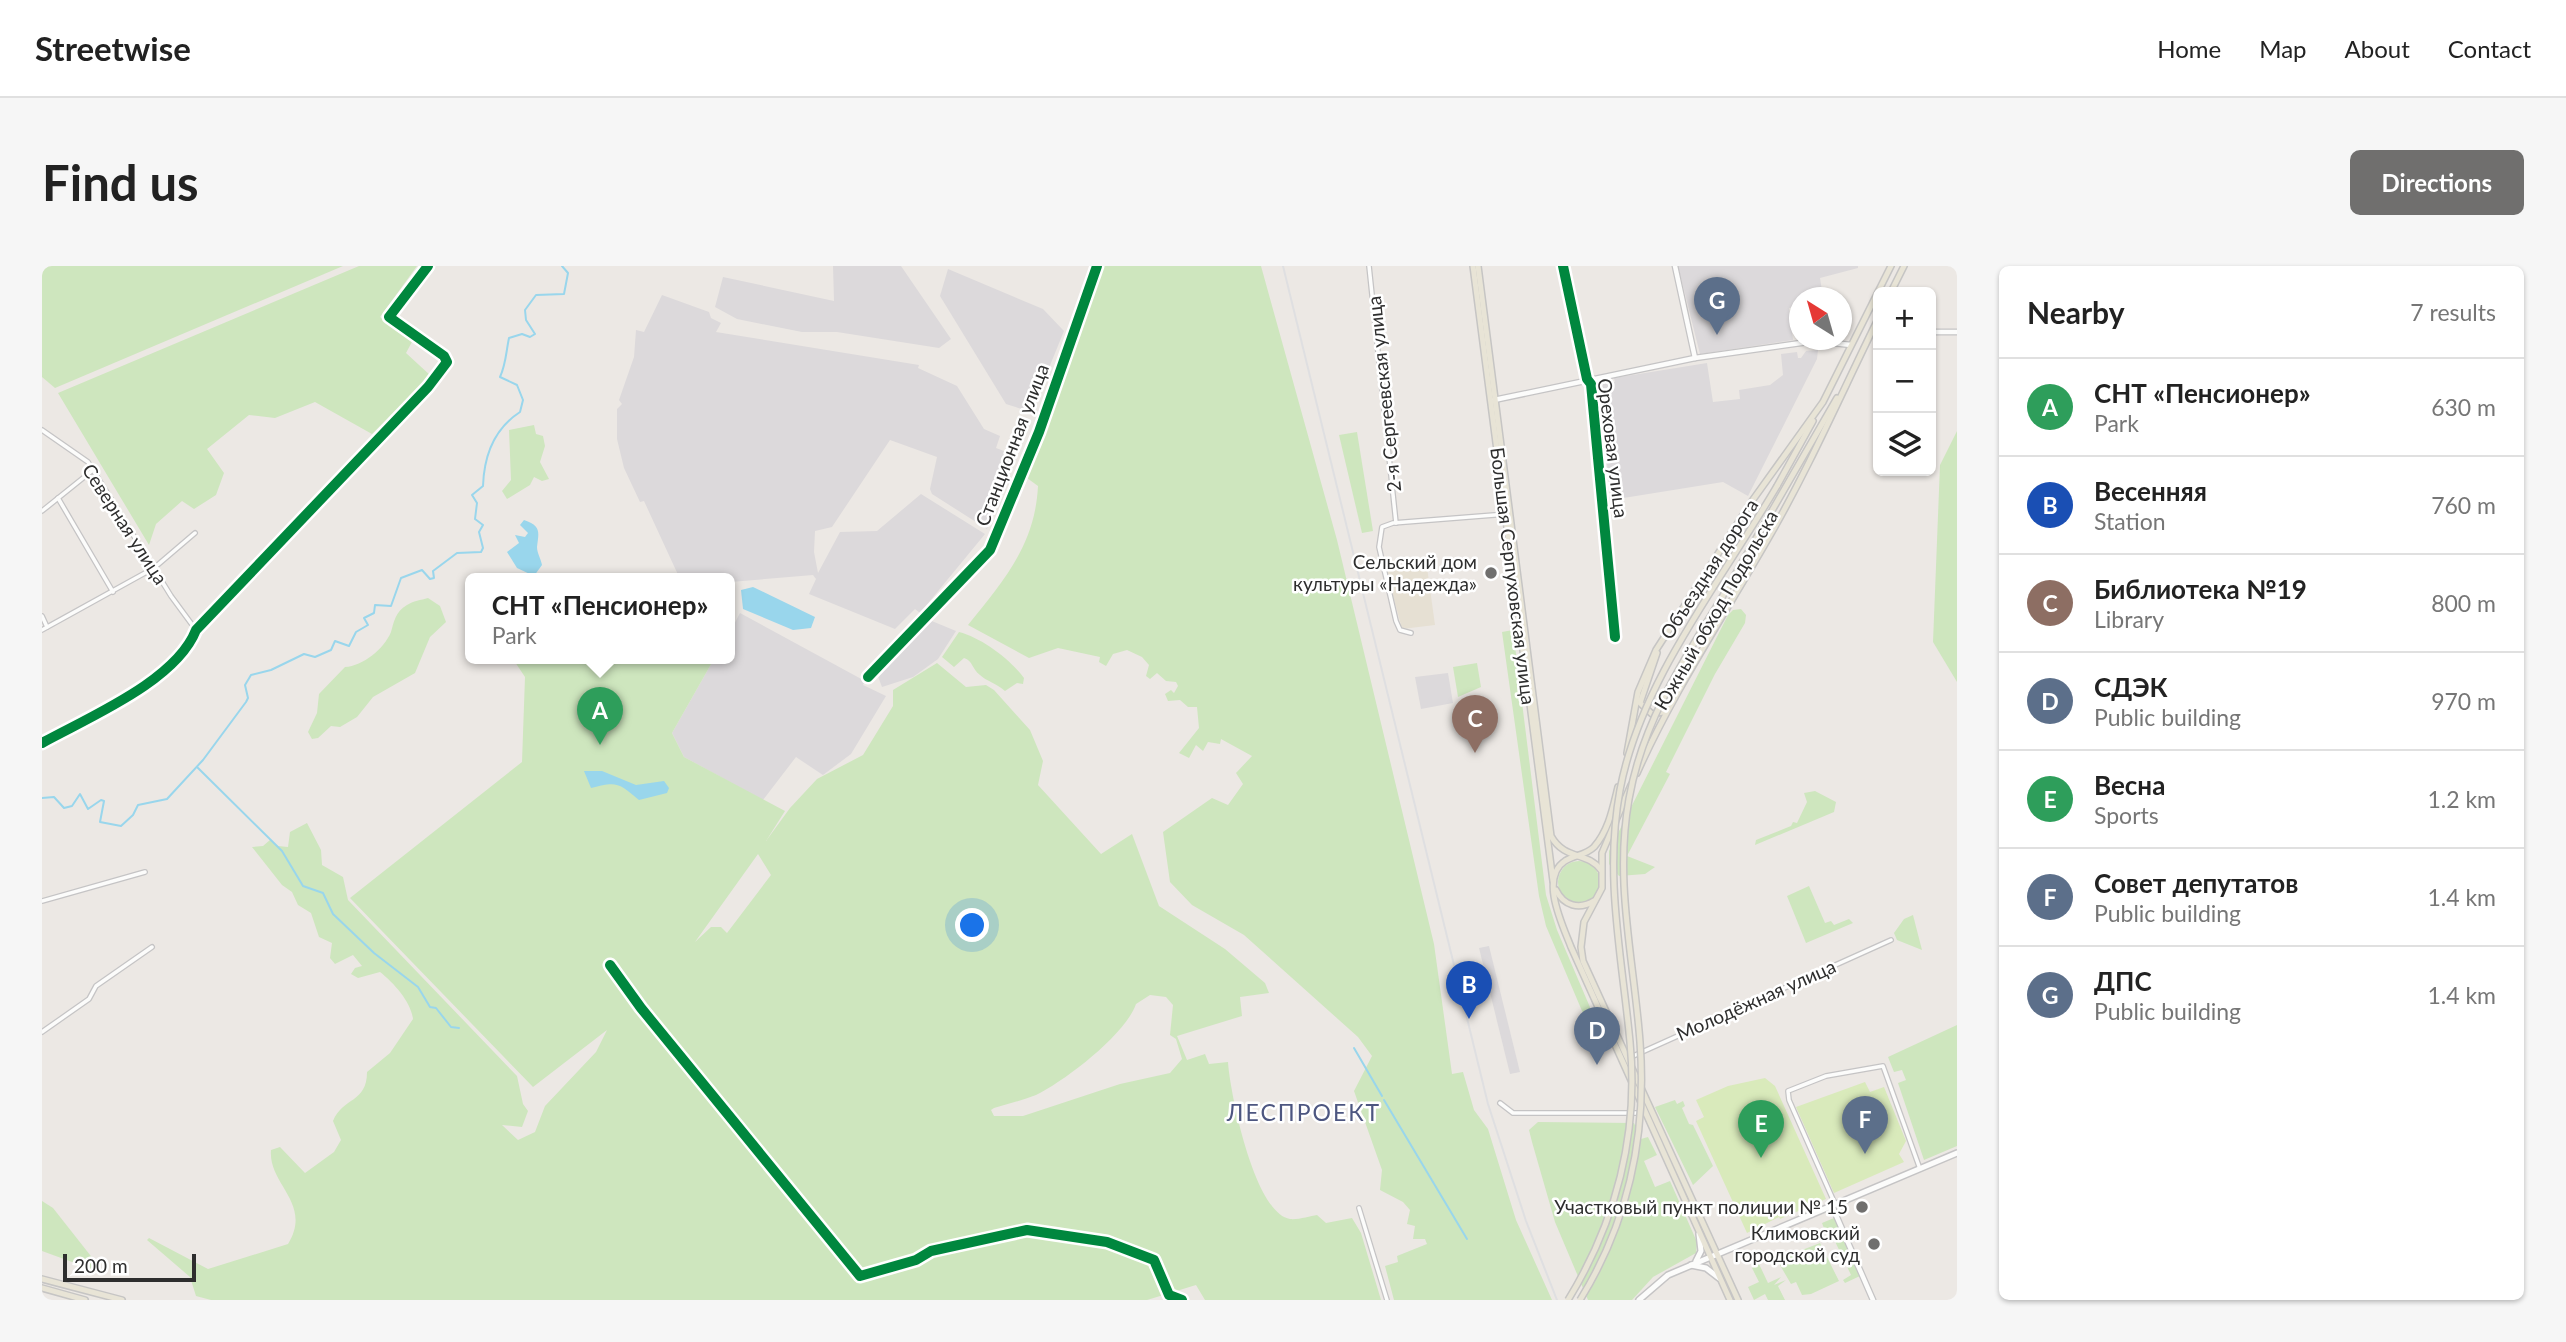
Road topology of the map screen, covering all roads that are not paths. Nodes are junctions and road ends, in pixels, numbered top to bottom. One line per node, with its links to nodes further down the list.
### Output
1 (428, 266): 33 (street)
2 (1097, 266): 37 (street, Станционная улица)
3 (1369, 266): 26 (street, 2-я Сергеевская улица)
4 (1476, 266): 19 (main road, Большая Серпуховская улица)
5 (1563, 266): 17 (street, Ореховая улица)
6 (1675, 266): 16 (street)
7 (1891, 266): 13 (main road, Объездная дорога)
8 (1904, 268): 9 (main road)
9 (1894, 287)
10 (1873, 331): 18 (main road, Объездная дорога)
11 (1936, 332): 12 (street)
12 (1957, 332)
13 (1852, 343)
14 (1789, 345): 16 (street)
15 (1849, 350): 20 (main road, Объездная дорога)
16 (1695, 358): 17 (street)
17 (1587, 379): 19 (street); 36 (street, Ореховая улица)
18 (1846, 383): 38 (main road, Объездная дорога); 68 (main road, Южный обход Подольска, bridge)
19 (1492, 400): 25 (main road, Большая Серпуховская улица)
20 (1823, 402): 34 (main road, Объездная дорога); 67 (main road, Южный обход Подольска, bridge)
21 (42, 430): 22 (street, Северная улица)
22 (93, 470): 23 (street); 28 (street, Северная улица)
23 (58, 498): 24 (street); 29 (street)
24 (42, 511)
25 (1507, 514): 26 (street); 40 (main road, Большая Серпуховская улица); 43 (main road, Большая Серпуховская улица)
26 (1396, 523): 35 (street)
27 (195, 533): 28 (street)
28 (154, 569): 29 (street); 33 (street, Северная улица)
29 (113, 592): 31 (street)
30 (42, 616): 31 (street)
31 (47, 627): 32 (street)
32 (42, 630)
33 (196, 630): 39 (street)
34 (1667, 631): 38 (main road); 40 (main road, Объездная дорога)
35 (1410, 633)
36 (1615, 637)
37 (868, 677)
38 (1682, 683): 41 (main road, Объездная дорога)
39 (42, 743)
40 (1577, 857): 41 (main road); 43 (main road)
41 (1601, 870): 44 (main road)
42 (145, 872): 45 (street)
43 (1555, 886): 44 (main road); 50 (main road, Большая Серпуховская улица)
44 (1596, 899): 50 (main road)
45 (42, 901)
46 (1891, 940): 50 (street, Молодёжная улица)
47 (152, 947): 49 (street)
48 (610, 965): 65 (street)
49 (42, 1032)
50 (1625, 1060): 52 (main road); 58 (main road)
51 (1500, 1103): 52 (street)
52 (1645, 1111): 57 (main road)
53 (1957, 1153): 54 (main road)
54 (1920, 1169): 55 (main road); 55 (street)
55 (1834, 1205): 58 (main road); 72 (street)
56 (1359, 1208): 66 (street)
57 (1697, 1226): 58 (main road); 59 (main road)
58 (1713, 1256): 59 (main road); 61 (main road); 71 (main road)
59 (1691, 1265): 61 (main road); 69 (main road)
60 (42, 1279): 64 (main road)
61 (1722, 1284): 70 (main road)
62 (42, 1288): 63 (main road)
63 (85, 1300)
64 (122, 1300)
65 (1182, 1300)
66 (1387, 1300)
67 (1568, 1300)
68 (1580, 1300)
69 (1639, 1300)
70 (1730, 1300)
71 (1738, 1300)
72 (1873, 1300)

